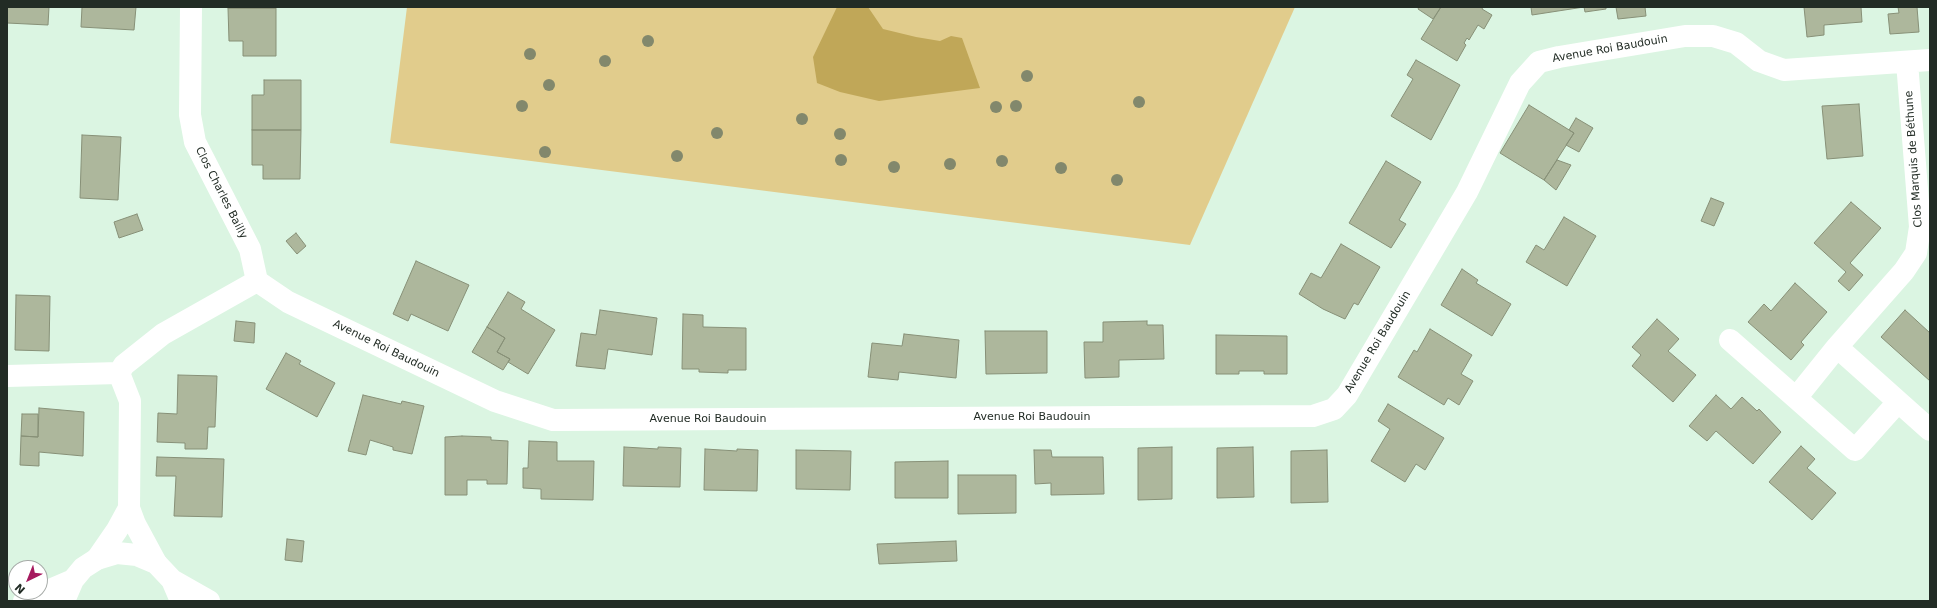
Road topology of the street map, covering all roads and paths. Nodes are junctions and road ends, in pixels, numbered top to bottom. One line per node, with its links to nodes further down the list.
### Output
1 (191, 7): 4 (street, Clos Charles Bailly)
2 (1930, 60): 3 (street, Avenue Roi Baudouin)
3 (1907, 62): 4 (street, Avenue Roi Baudouin); 6 (street, Clos Marquis de Béthune)
4 (257, 281): 7 (street)
5 (1730, 340): 9 (street)
6 (1836, 347): 9 (street, Clos Marquis de Béthune); 10 (street)
7 (119, 373): 8 (street); 12 (street)
8 (7, 376)
9 (1796, 398): 10 (street)
10 (1898, 402): 11 (street)
11 (1930, 430)
12 (129, 508): 13 (street); 14 (street)
13 (97, 559): 14 (street); 15 (street)
14 (156, 563): 16 (street)
15 (73, 580): 17 (street); 18 (street)
16 (172, 580): 19 (street); 20 (street)
17 (24, 601)
18 (64, 601)
19 (181, 601)
20 (210, 601)

